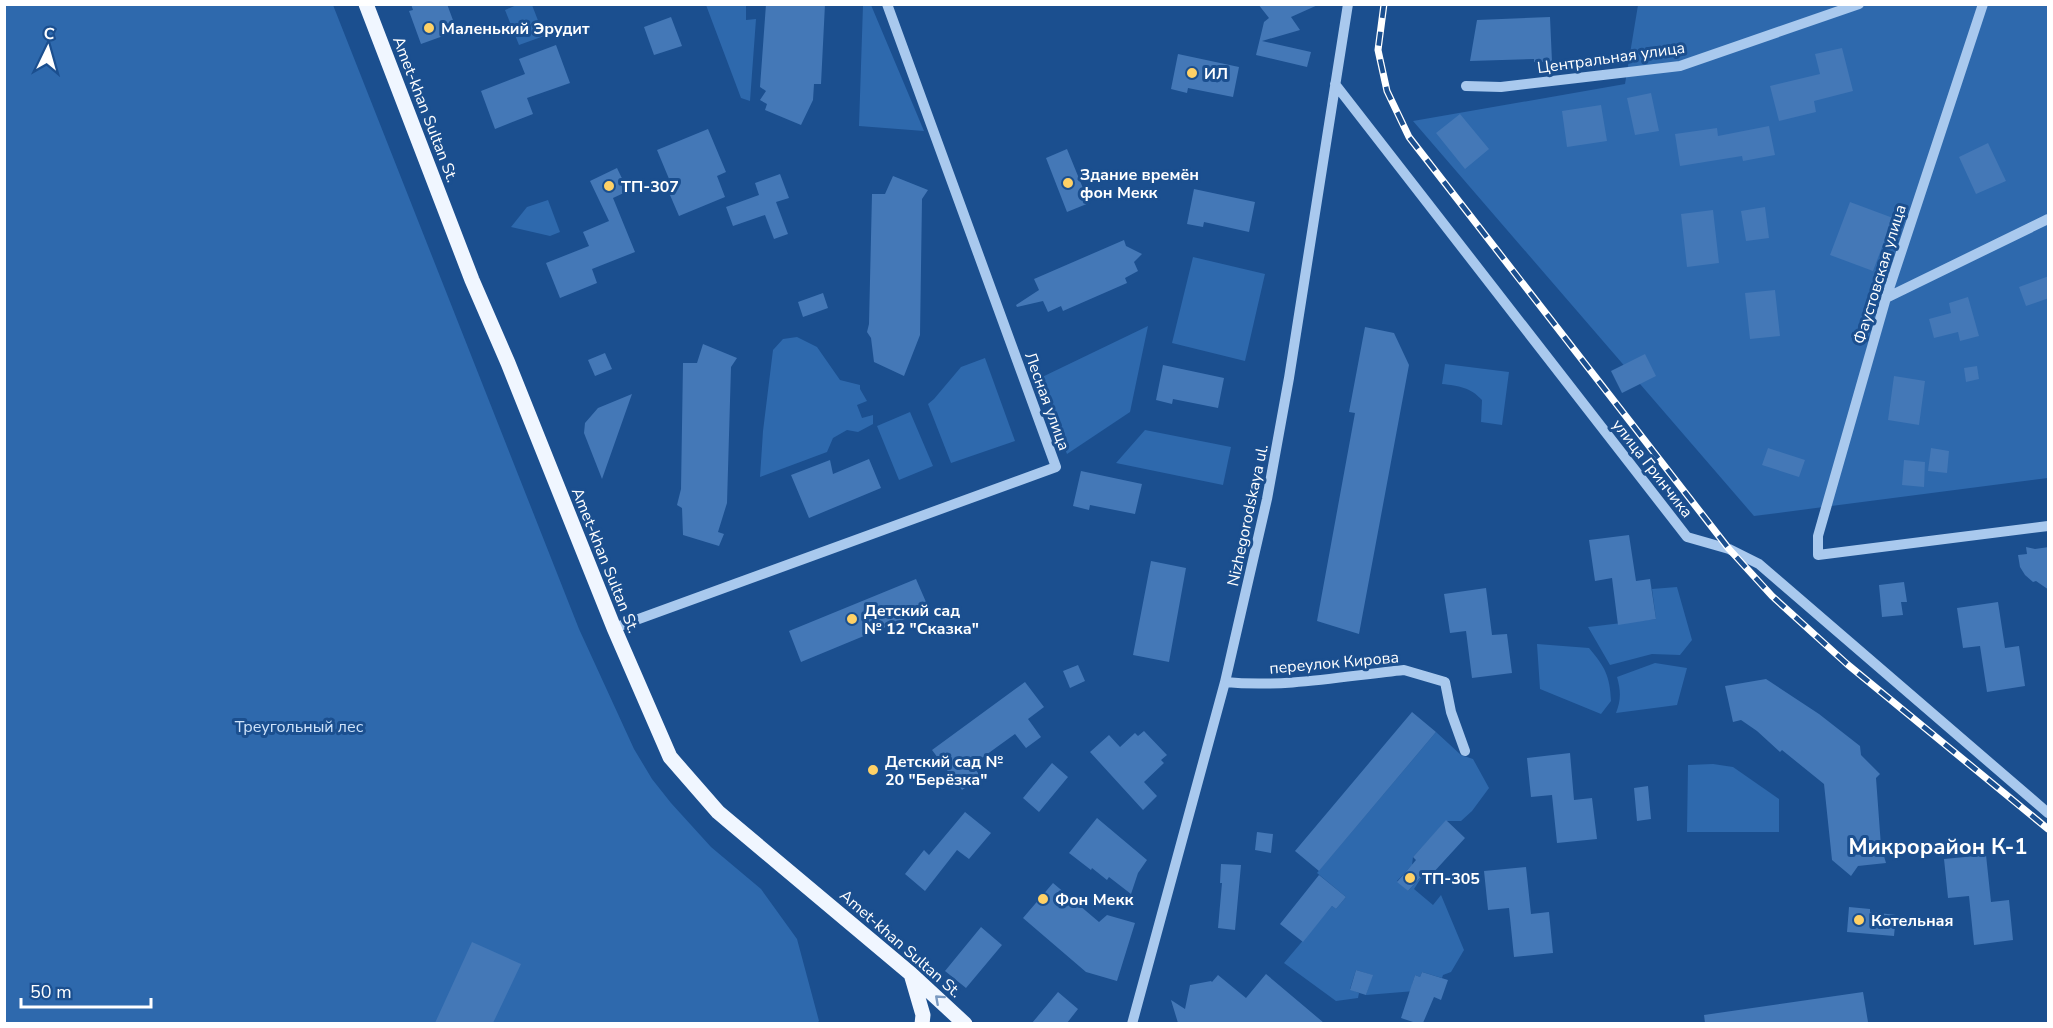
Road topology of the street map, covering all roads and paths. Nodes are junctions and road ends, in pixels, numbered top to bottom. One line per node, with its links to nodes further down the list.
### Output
1 (366, 4): 11 (main road, Amet-khan Sultan St.)
2 (887, 4): 11 (street, Лесная улица)
3 (1348, 4): 6 (street, Nizhegorodskaya ul.)
4 (1859, 4): 7 (street, Центральная улица)
5 (1983, 4): 9 (street, Фаустовская улица)
6 (1335, 84): 12 (street, Nizhegorodskaya ul.); 14 (street, улица Гринчика)
7 (1466, 86)
8 (2049, 219): 9 (street)
9 (1886, 298): 10 (street, Фаустовская улица)
10 (2049, 526)
11 (614, 628): 15 (main road, Amet-khan Sultan St.)
12 (1225, 682): 13 (street, переулок Кирова); 18 (street, Nizhegorodskaya ul.)
13 (1465, 751)
14 (2049, 813)
15 (911, 974): 16 (main road); 17 (main road, Amet-khan Sultan St., one-way to 15)
16 (922, 1023)
17 (965, 1023)
18 (1132, 1023)

